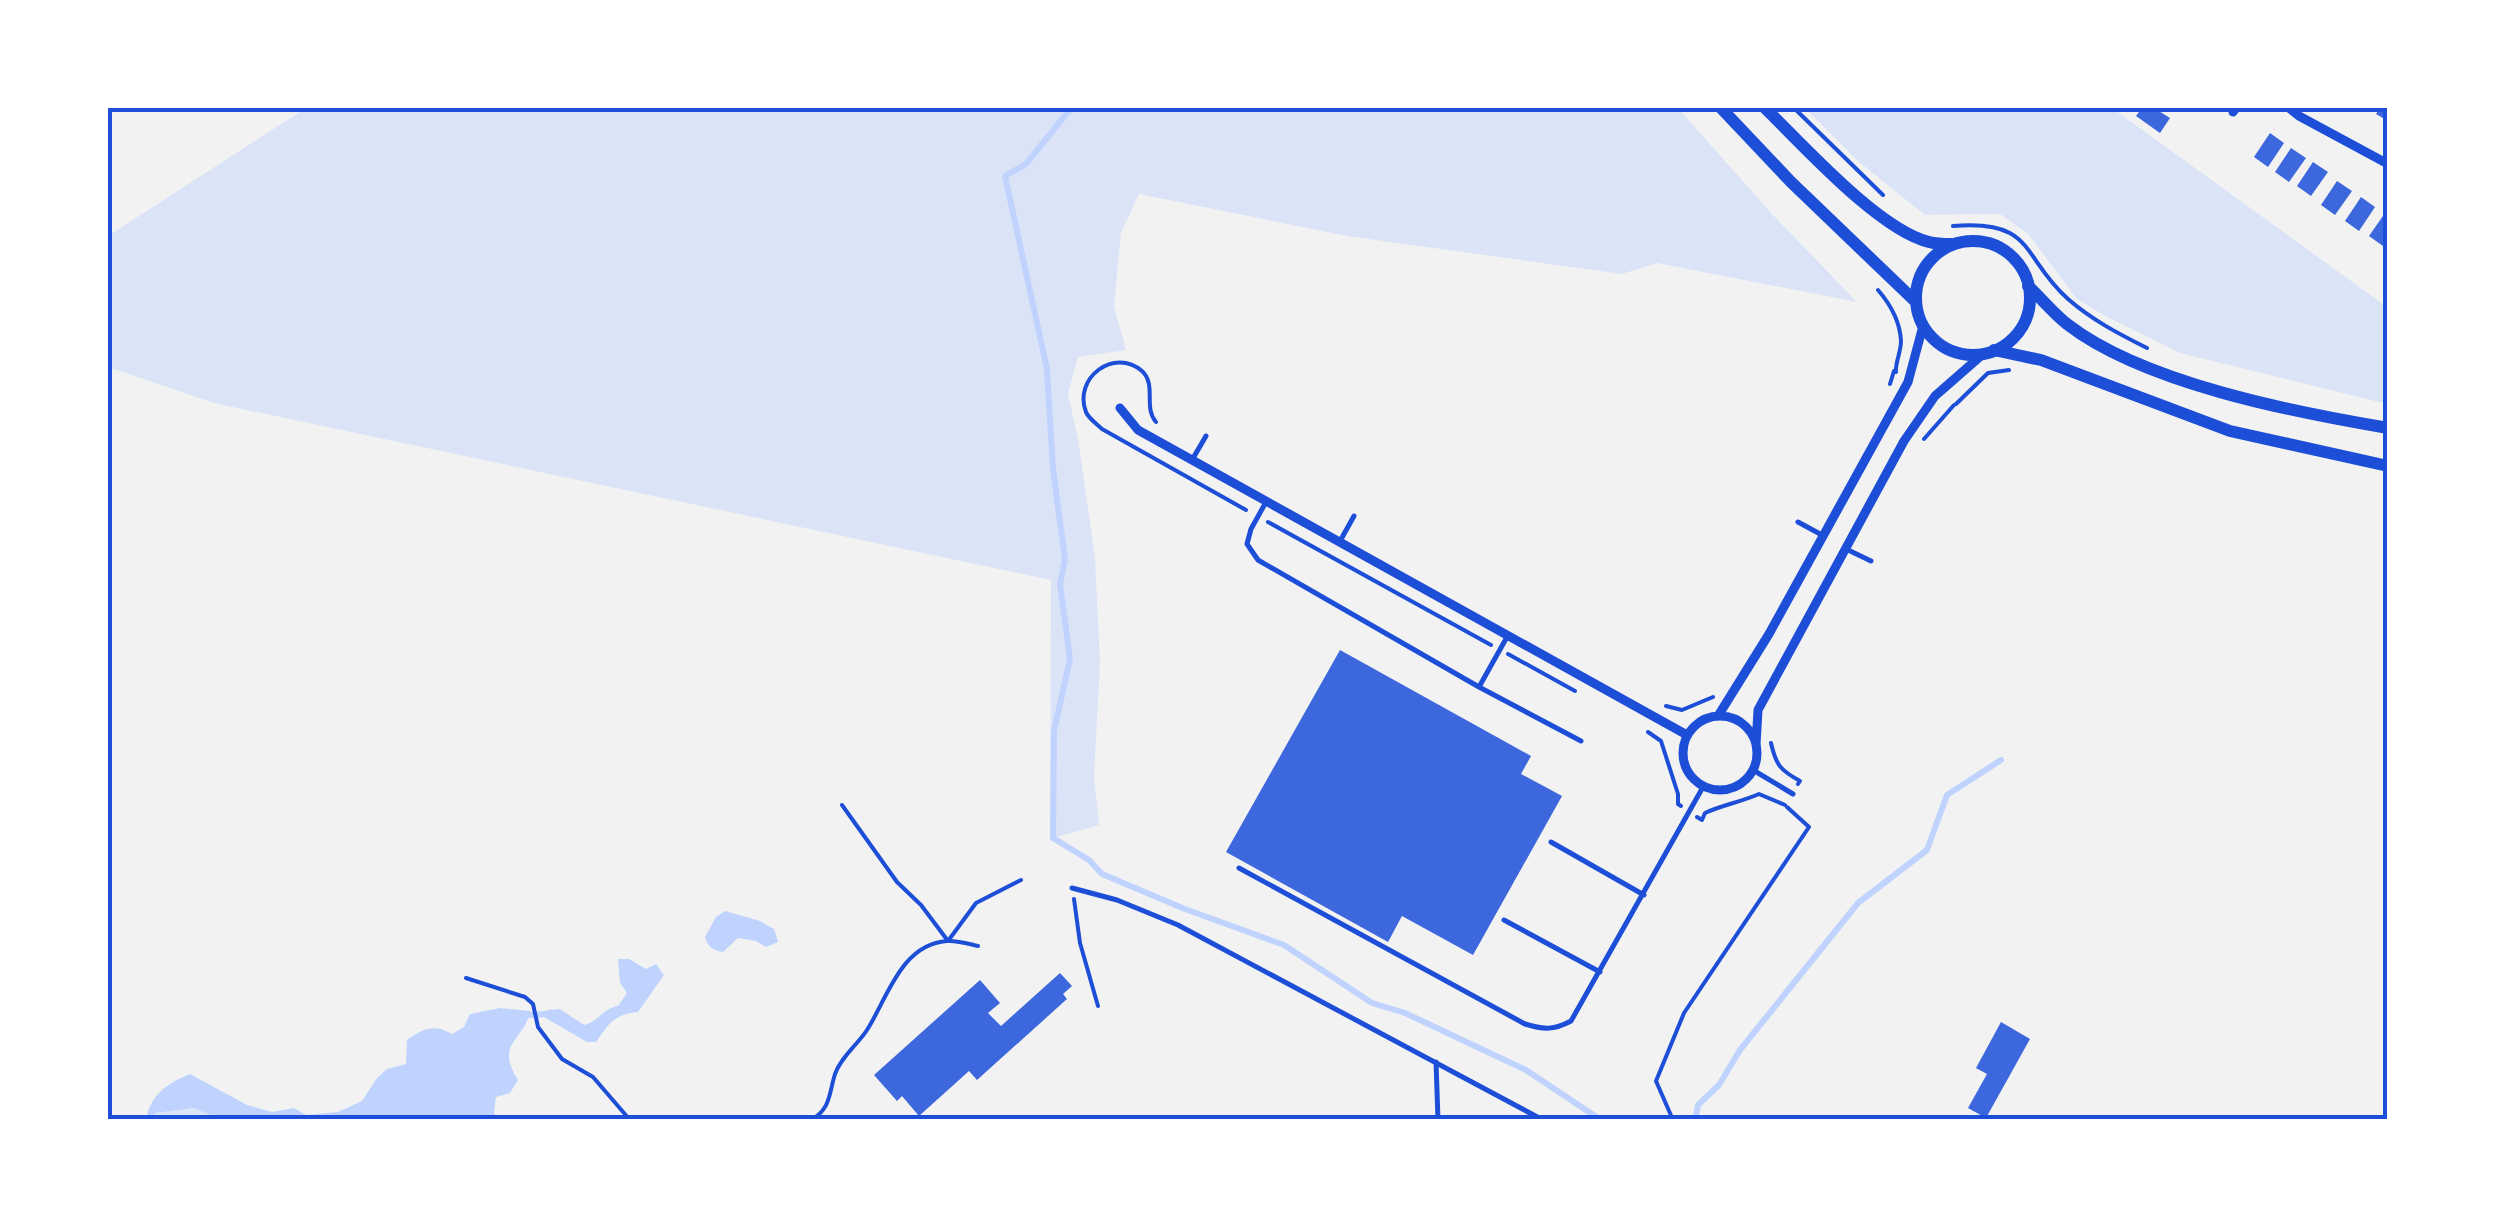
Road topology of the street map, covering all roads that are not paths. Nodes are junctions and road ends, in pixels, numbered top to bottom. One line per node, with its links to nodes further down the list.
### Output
1 (1721, 108): 7 (main road)
2 (1765, 108): 5 (main road)
3 (2289, 108): 4 (street)
4 (2388, 164)
5 (1953, 244): 6 (main road); 7 (main road)
6 (2028, 286): 9 (main road); 11 (main road)
7 (1916, 302): 8 (main road)
8 (1923, 326): 9 (main road); 18 (street)
9 (1989, 352): 14 (main road); 20 (street)
10 (1120, 408): 13 (street)
11 (2388, 428)
12 (1206, 436): 13 (lane)
13 (1192, 460): 15 (street)
14 (2388, 466)
15 (1266, 502): 19 (street); 23 (lane)
16 (1354, 516): 19 (lane)
17 (1798, 522): 18 (lane)
18 (1825, 536): 24 (street)
19 (1339, 543): 22 (street)
20 (1846, 548): 21 (lane); 27 (street)
21 (1870, 561)
22 (1506, 637): 23 (lane); 25 (street)
23 (1479, 687): 26 (lane)
24 (1718, 716): 25 (street); 27 (street)
25 (1687, 736): 29 (street)
26 (1581, 742)
27 (1756, 745): 28 (street)
28 (1753, 770): 29 (street); 30 (lane)
29 (1704, 787): 34 (lane)
30 (1792, 794)
31 (1551, 842): 34 (lane)
32 (1239, 868): 36 (lane)
33 (1072, 888): 37 (lane)
34 (1644, 895): 36 (lane)
35 (1504, 920): 36 (lane)
36 (1600, 972)
37 (1436, 1062): 38 (lane); 39 (lane)
38 (1438, 1120)
39 (1544, 1120)

